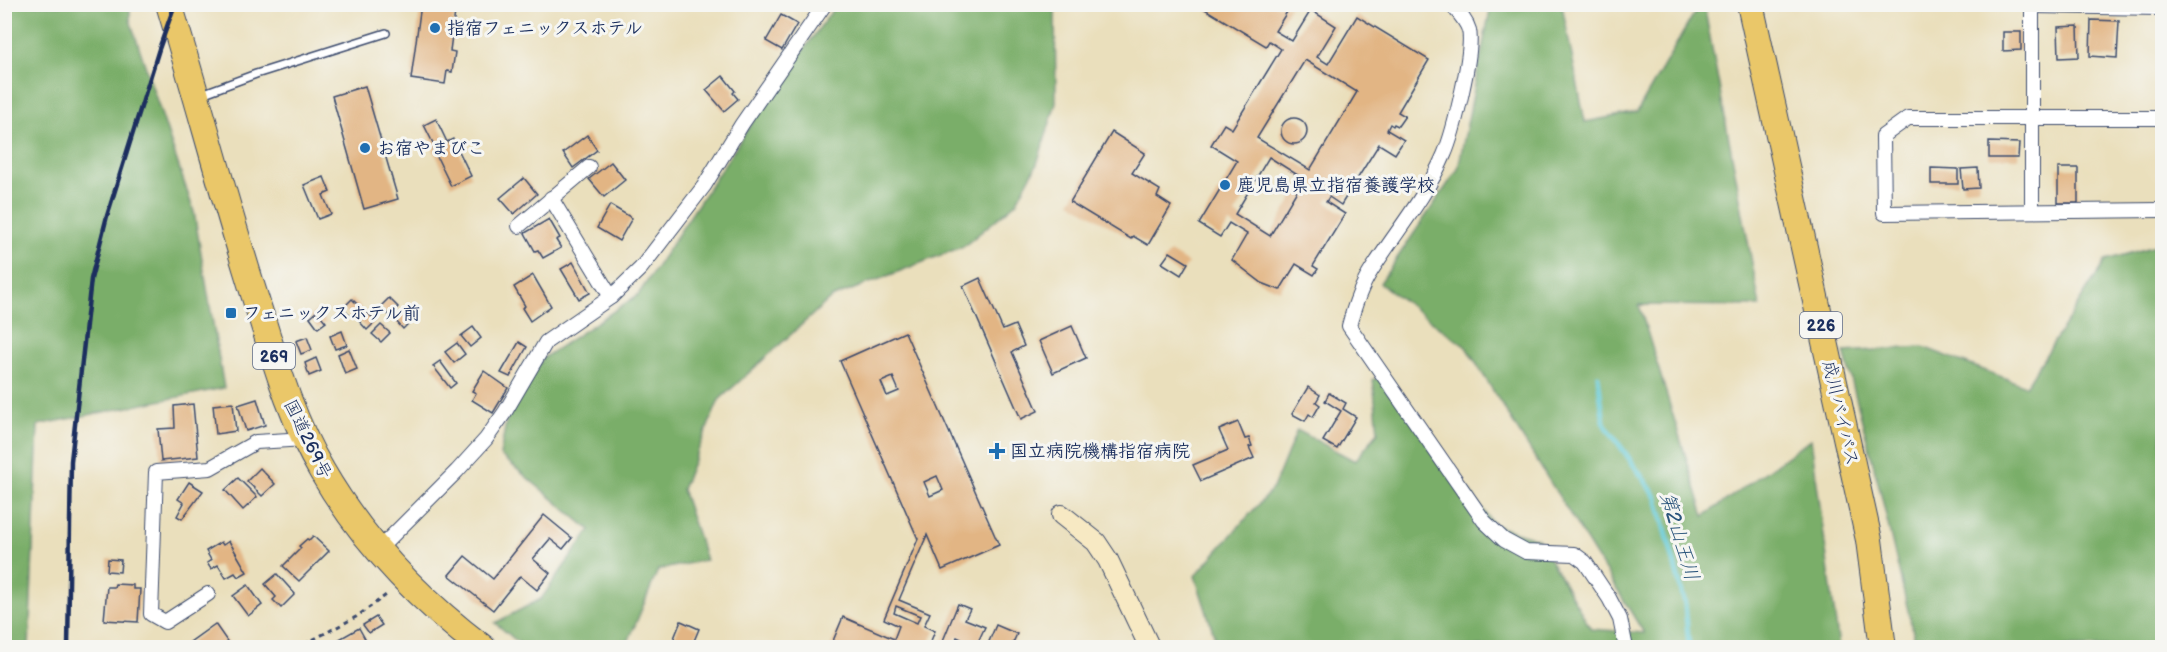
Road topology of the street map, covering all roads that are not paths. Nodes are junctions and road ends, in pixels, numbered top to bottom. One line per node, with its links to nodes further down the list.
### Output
1 (169, 4): 8 (highway, 国道269号 / 269)
2 (825, 4): 16 (street)
3 (1451, 4): 23 (street)
4 (1750, 4): 24 (highway, 成川バイパス / 226)
5 (2032, 5): 6 (street); 9 (street)
6 (2163, 8)
7 (386, 33): 8 (lane)
8 (197, 96): 17 (highway, 国道269号 / 269)
9 (2031, 117): 10 (street); 14 (street); 14 (street)
10 (2163, 118)
11 (589, 167): 12 (street)
12 (551, 198): 15 (street); 16 (street)
13 (2163, 210): 14 (street)
14 (2032, 211)
15 (519, 226)
16 (611, 297): 19 (street)
17 (305, 439): 19 (highway, 国道269号 / 269); 20 (street)
18 (1062, 515): 22 (street)
19 (377, 551): 21 (highway, 国道269号 / 269)
20 (208, 594)
21 (483, 648)
22 (1150, 648)
23 (1626, 648)
24 (1883, 648)

